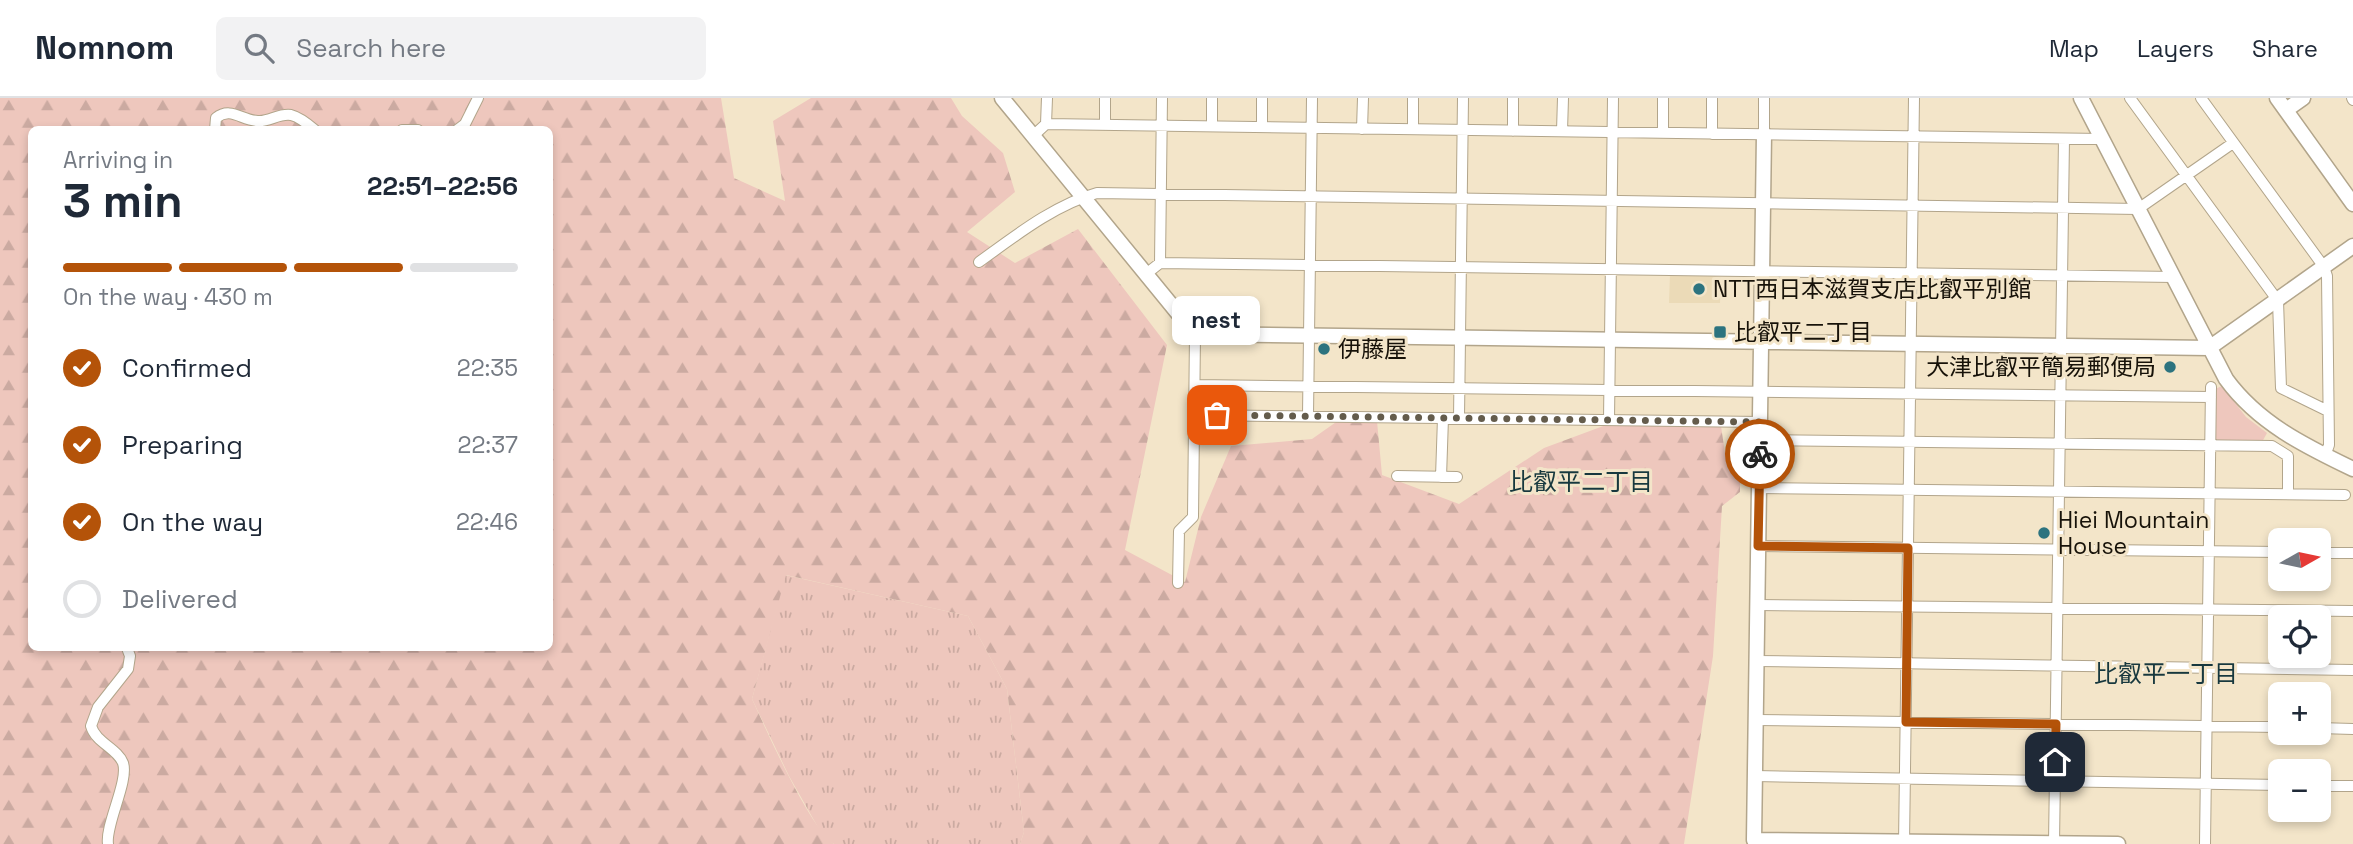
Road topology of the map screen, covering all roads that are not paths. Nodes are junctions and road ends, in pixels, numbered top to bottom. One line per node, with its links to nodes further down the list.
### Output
1 (478, 98): 28 (street)
2 (1002, 98): 42 (street)
3 (1047, 98): 24 (street)
4 (1105, 98): 25 (street)
5 (1162, 98): 29 (street)
6 (1212, 98): 30 (street)
7 (1262, 98): 31 (street)
8 (1312, 98): 32 (street)
9 (1363, 98): 33 (street)
10 (1413, 98): 34 (street)
11 (1463, 98): 35 (street)
12 (1513, 98): 36 (street)
13 (1563, 98): 37 (street)
14 (1613, 98): 38 (street)
15 (1663, 98): 39 (street)
16 (1712, 98): 40 (street)
17 (1764, 98): 41 (street)
18 (1914, 98): 43 (street)
19 (2081, 98): 45 (street)
20 (2130, 98): 47 (street)
21 (2201, 98): 46 (street)
22 (2303, 98): 23 (street)
23 (2281, 104): 54 (street)
24 (1046, 124): 25 (street); 42 (street)
25 (1105, 125): 29 (street)
26 (215, 126): 27 (street)
27 (308, 126)
28 (462, 126)
29 (1161, 126): 30 (street); 48 (street)
30 (1212, 126): 31 (street)
31 (1262, 127): 32 (street)
32 (1312, 128): 33 (street); 50 (street)
33 (1362, 128): 34 (street)
34 (1413, 129): 35 (street)
35 (1463, 130): 36 (street); 51 (street)
36 (1513, 131): 37 (street)
37 (1562, 131): 38 (street)
38 (1613, 132): 39 (street); 52 (street)
39 (1662, 133): 40 (street)
40 (1712, 134): 41 (street)
41 (1764, 134): 43 (street); 53 (street)
42 (1034, 135): 49 (street)
43 (1913, 137): 44 (street); 55 (street)
44 (2064, 139): 45 (street); 56 (street)
45 (2102, 139): 57 (street)
46 (2233, 143): 47 (street); 63 (street)
47 (2187, 176): 57 (street); 70 (street)
48 (1160, 195): 49 (street); 50 (street); 60 (street)
49 (1083, 197): 59 (street); 67 (street)
50 (1311, 197): 51 (street); 61 (street)
51 (1462, 199): 52 (street); 62 (street)
52 (1612, 201): 53 (street); 64 (street)
53 (1763, 203): 55 (street); 65 (street)
54 (2353, 204)
55 (1912, 205): 56 (street); 66 (street)
56 (2063, 208): 57 (street); 68 (street)
57 (2138, 209): 69 (street)
58 (2353, 246): 63 (street)
59 (979, 262)
60 (1160, 263): 61 (street); 67 (street)
61 (1310, 265): 62 (street); 72 (street)
62 (1461, 267): 64 (street); 73 (street)
63 (2324, 267): 70 (street); 86 (street)
64 (1611, 269): 65 (street); 74 (street)
65 (1762, 271): 66 (street); 75 (street)
66 (1911, 273): 68 (street); 76 (street)
67 (1146, 274): 71 (street)
68 (2062, 275): 69 (street); 77 (street)
69 (2174, 277): 78 (street)
70 (2278, 301): 78 (street); 86 (street)
71 (1195, 334): 72 (street); 79 (street)
72 (1309, 336): 73 (street); 80 (street)
73 (1460, 338): 74 (street); 81 (street)
74 (1610, 340): 75 (street); 82 (street)
75 (1761, 342): 76 (street); 83 (street)
76 (1911, 344): 77 (street); 84 (street)
77 (2061, 346): 78 (street); 85 (street)
78 (2209, 348): 97 (street)
79 (1195, 385): 80 (street); 87 (street)
80 (1308, 386): 81 (street); 88 (street)
81 (1459, 388): 82 (street); 90 (street)
82 (1609, 390): 83 (street); 91 (street)
83 (1760, 391): 84 (street); 92 (street)
84 (1910, 393): 85 (street); 94 (street)
85 (2060, 395): 95 (street); 96 (street)
86 (2329, 411): 97 (street)
87 (1194, 415): 88 (street); 115 (street)
88 (1308, 416): 89 (street)
89 (1443, 418): 90 (street); 100 (street)
90 (1459, 418): 91 (street)
91 (1609, 420): 92 (street)
92 (1760, 422): 93 (street)
93 (1760, 440): 94 (street); 102 (street)
94 (1909, 441): 95 (street); 103 (street)
95 (2060, 443): 96 (street); 104 (street)
96 (2210, 445): 105 (street); 106 (street)
97 (2325, 456): 98 (street)
98 (2353, 469)
99 (1397, 476): 100 (street)
100 (1441, 477): 101 (street)
101 (1457, 477)
102 (1759, 488): 103 (street); 108 (street)
103 (1909, 490): 104 (street); 109 (street)
104 (2059, 492): 105 (street); 110 (street)
105 (2210, 494): 106 (street); 111 (street)
106 (2288, 494): 107 (street)
107 (2345, 495)
108 (1758, 546): 109 (street); 116 (street)
109 (1908, 548): 110 (street); 117 (street)
110 (2058, 550): 111 (street); 118 (street)
111 (2209, 551): 112 (street); 119 (street)
112 (2268, 552)
113 (2331, 553): 114 (street)
114 (2353, 553)
115 (1178, 583)
116 (1758, 605): 117 (street); 122 (street)
117 (1907, 606): 118 (street); 123 (street)
118 (2057, 608): 119 (street); 124 (street)
119 (2208, 610): 120 (street); 125 (street)
120 (2353, 611)
121 (128, 651): 143 (street)
122 (1757, 661): 123 (street); 127 (street)
123 (1906, 663): 124 (street); 128 (street)
124 (2057, 666): 125 (street); 129 (street)
125 (2208, 668): 126 (street); 130 (street)
126 (2353, 670)
127 (1756, 720): 128 (street); 134 (street)
128 (1906, 722): 129 (street); 135 (street)
129 (2056, 724): 130 (street); 136 (street)
130 (2207, 726): 131 (street); 137 (street)
131 (2268, 727)
132 (2331, 728): 133 (street)
133 (2353, 729)
134 (1755, 776): 135 (street); 141 (street)
135 (1905, 779): 136 (street); 142 (street)
136 (2055, 781): 137 (street); 144 (street)
137 (2206, 784): 138 (street); 146 (street)
138 (2268, 785)
139 (2331, 786): 140 (street)
140 (2353, 786)
141 (1754, 842): 142 (street)
142 (1904, 843): 144 (street)
143 (108, 844)
144 (2054, 844): 145 (street)
145 (2118, 844)
146 (2206, 844)

